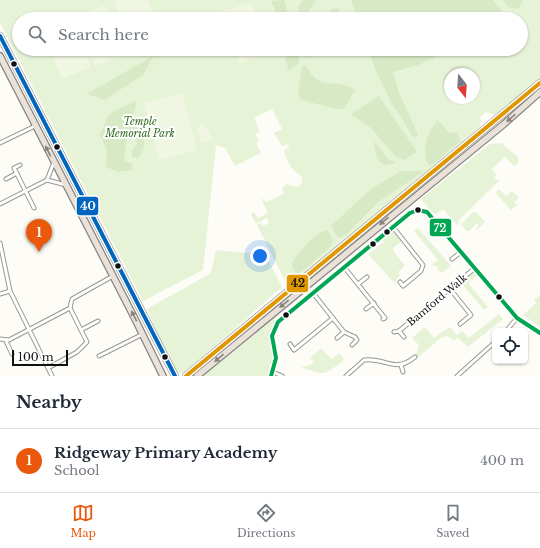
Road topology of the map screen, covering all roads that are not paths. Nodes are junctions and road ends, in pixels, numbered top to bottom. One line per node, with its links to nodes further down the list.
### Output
1 (0, 36): 3 (highway)
2 (0, 56): 4 (highway)
3 (12, 60): 4 (highway); 9 (highway)
4 (2, 65): 7 (highway)
5 (540, 83): 71 (highway)
6 (540, 92): 72 (highway, one-way to 72)
7 (35, 126): 8 (street); 10 (highway, one-way to 7)
8 (0, 143)
9 (62, 158): 10 (highway); 15 (highway)
10 (54, 162): 14 (street); 16 (highway)
11 (20, 165): 12 (street)
12 (17, 174): 13 (street); 17 (street)
13 (6, 179)
14 (47, 180): 16 (street); 17 (street)
15 (74, 181): 16 (highway); 29 (highway)
16 (66, 185): 27 (highway)
17 (26, 191): 18 (street); 19 (street)
18 (0, 204)
19 (34, 208)
20 (393, 227): 23 (street); 25 (street); 30 (street)
21 (0, 243): 22 (street)
22 (1, 252): 34 (street)
23 (461, 252): 24 (street); 26 (street)
24 (452, 259)
25 (344, 267): 32 (street); 35 (street)
26 (475, 268): 33 (street, Bamford Walk); 41 (street)
27 (113, 276): 31 (highway); 38 (street)
28 (367, 277): 32 (street)
29 (125, 281): 31 (highway); 70 (highway)
30 (400, 282)
31 (118, 284): 51 (highway, one-way to 31)
32 (358, 284): 37 (street)
33 (450, 289): 44 (street); 48 (street, Bamford Walk)
34 (10, 291): 36 (street); 46 (street)
35 (313, 293): 40 (street); 65 (street)
36 (0, 294)
37 (374, 303): 39 (street); 42 (street)
38 (70, 308): 46 (street); 47 (street)
39 (366, 309)
40 (333, 318): 49 (street); 57 (street)
41 (517, 318): 45 (street); 52 (street)
42 (383, 319)
43 (98, 321): 47 (street)
44 (460, 324)
45 (509, 328)
46 (29, 330): 56 (street); 64 (street)
47 (81, 330): 64 (street)
48 (399, 331): 50 (street); 53 (street)
49 (344, 332): 54 (street); 58 (street)
50 (394, 332)
51 (143, 334): 61 (street); 69 (highway)
52 (540, 334)
53 (404, 337)
54 (337, 338)
55 (0, 339): 56 (street)
56 (6, 341): 60 (street)
57 (290, 344)
58 (352, 345)
59 (492, 345): 76 (street)
60 (12, 354)
61 (99, 356)
62 (415, 356): 63 (street)
63 (401, 365): 66 (street); 75 (street)
64 (48, 368): 67 (street)
65 (273, 372): 73 (street); 74 (street)
66 (402, 372)
67 (51, 375): 68 (street)
68 (47, 376)
69 (163, 376)
70 (175, 376)
71 (186, 376)
72 (197, 376)
73 (271, 376)
74 (282, 376)
75 (346, 376)
76 (457, 376)

